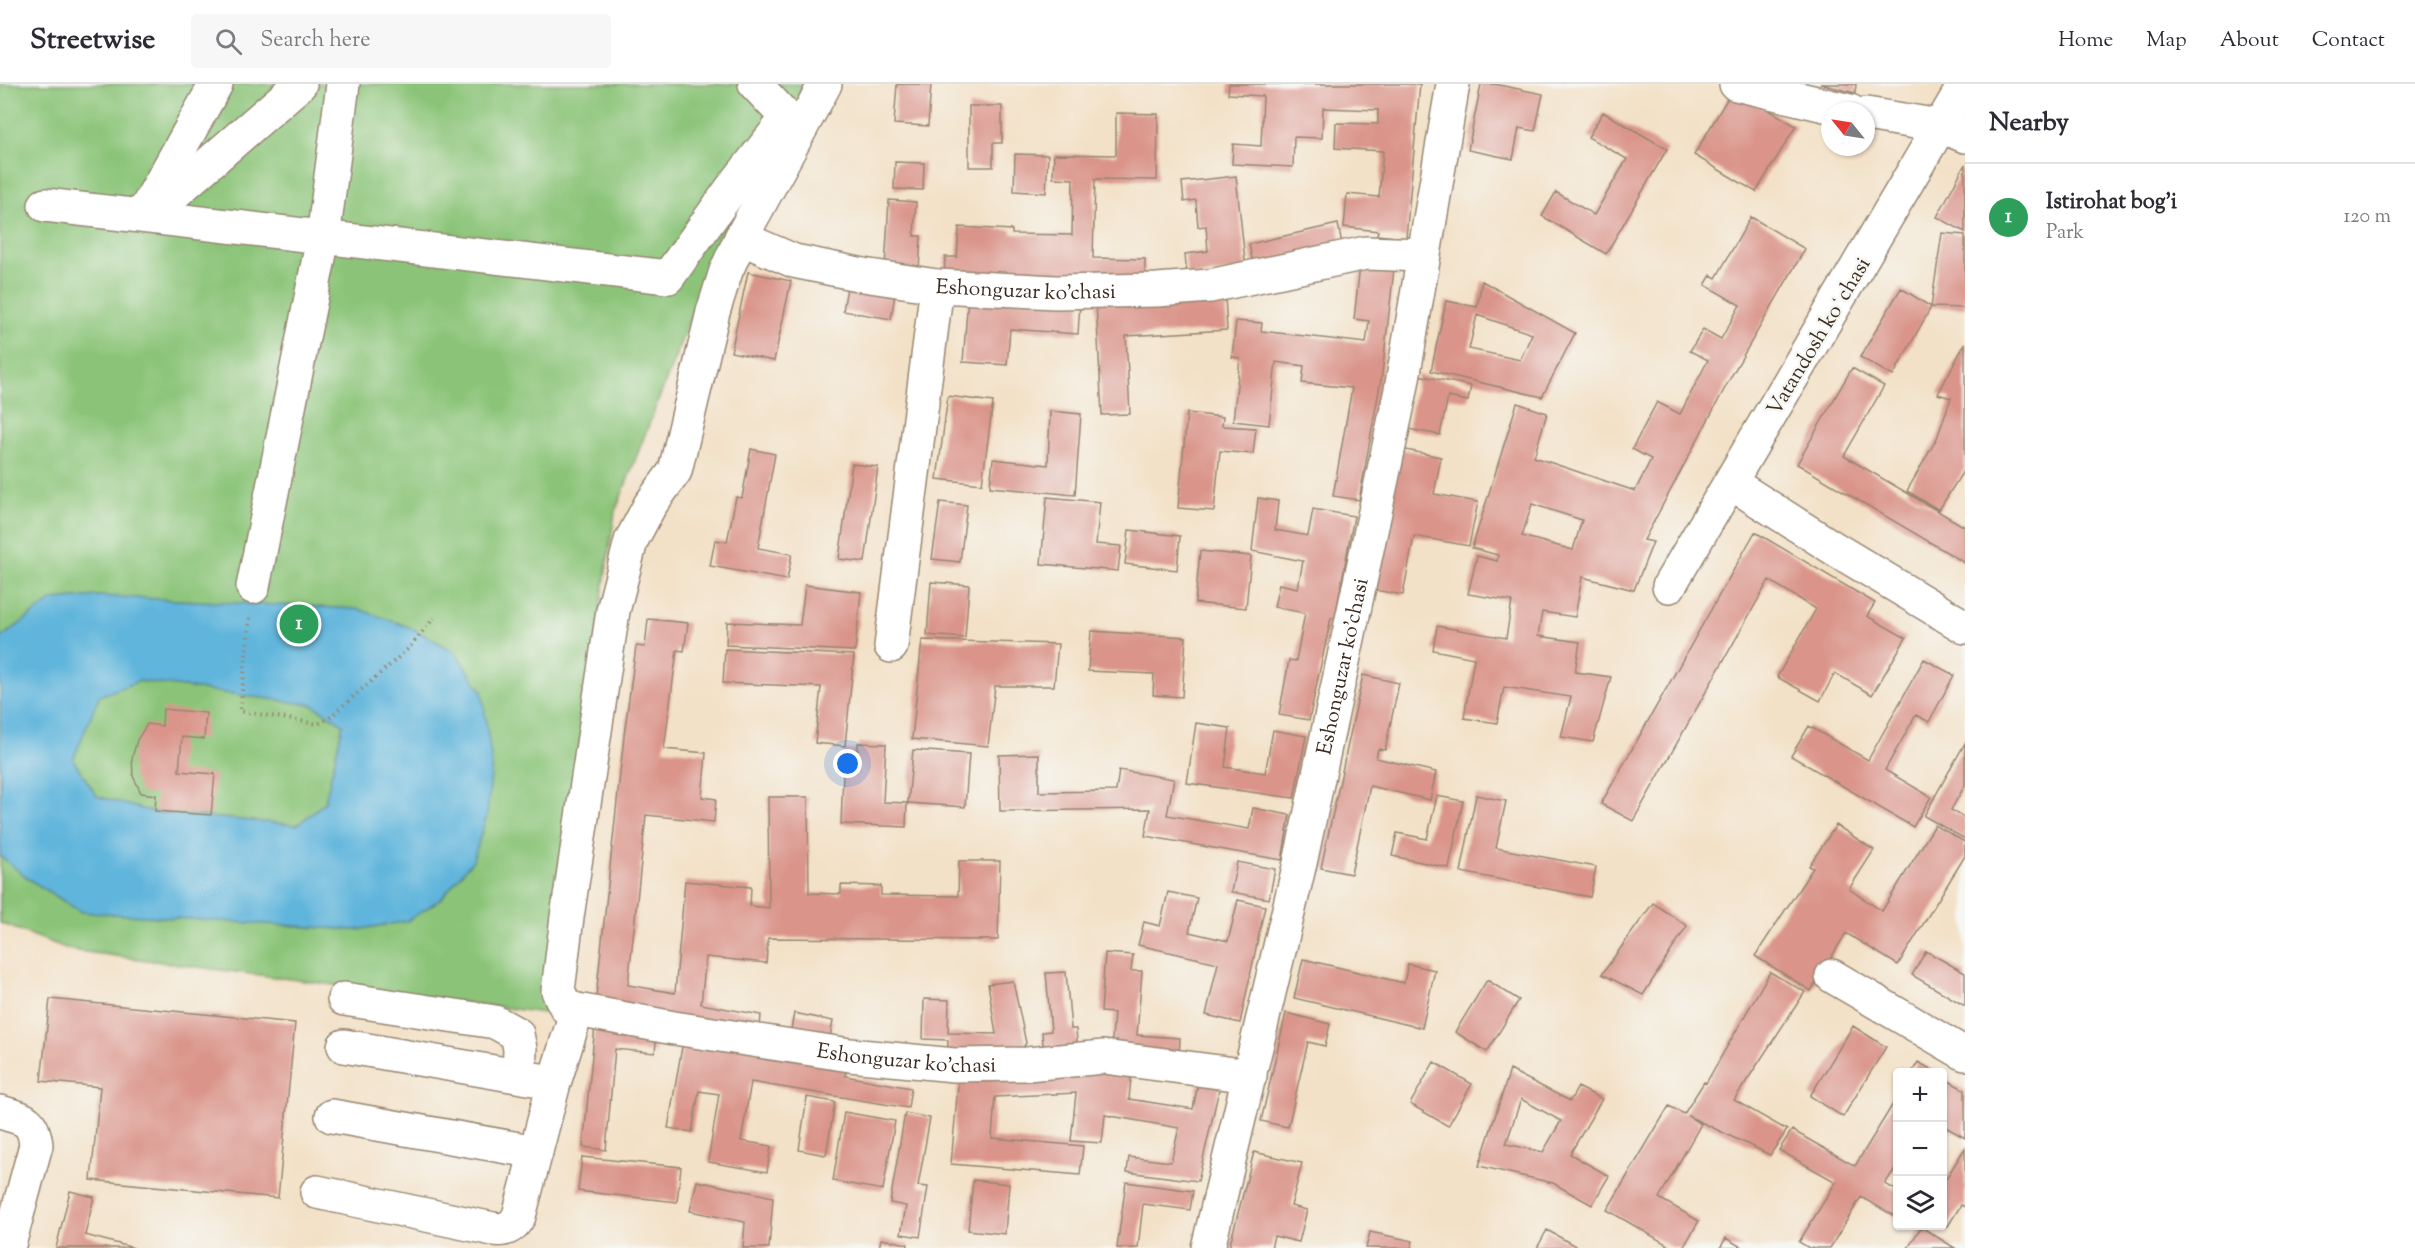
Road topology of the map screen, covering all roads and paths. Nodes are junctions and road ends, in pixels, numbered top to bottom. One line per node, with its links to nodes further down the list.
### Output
1 (216, 84): 13 (street)
2 (300, 84): 13 (street)
3 (343, 84): 14 (street)
4 (755, 84): 14 (street)
5 (825, 84): 15 (street)
6 (1453, 84): 16 (street, Eshonguzar ko'chasi)
7 (1736, 84): 9 (street)
8 (1965, 84): 11 (street, Vatandosh koʻchasi)
9 (1821, 104)
10 (1875, 116): 11 (street)
11 (1953, 131): 18 (street, Vatandosh koʻchasi)
12 (45, 205): 13 (street)
13 (149, 205): 14 (street)
14 (323, 238): 20 (street)
15 (741, 238): 17 (street, Eshonguzar ko'chasi); 26 (street)
16 (1423, 255): 17 (street, Eshonguzar ko'chasi); 29 (street, Eshonguzar ko'chasi)
17 (937, 286): 23 (street)
18 (1731, 483): 19 (street, Vatandosh koʻchasi); 22 (street)
19 (1669, 586)
20 (252, 597): 21 (path)
21 (434, 618)
22 (1965, 627)
23 (891, 646)
24 (1832, 976): 28 (street)
25 (344, 999): 30 (street)
26 (571, 1008): 29 (street, Eshonguzar ko'chasi); 31 (street)
27 (344, 1046): 30 (street)
28 (1965, 1054)
29 (1250, 1076): 37 (street, Eshonguzar ko'chasi)
30 (519, 1077): 31 (street)
31 (554, 1083): 34 (street)
32 (0, 1112): 36 (street)
33 (332, 1116): 34 (street)
34 (536, 1152): 35 (street)
35 (317, 1192)
36 (8, 1248)
37 (1208, 1248)

